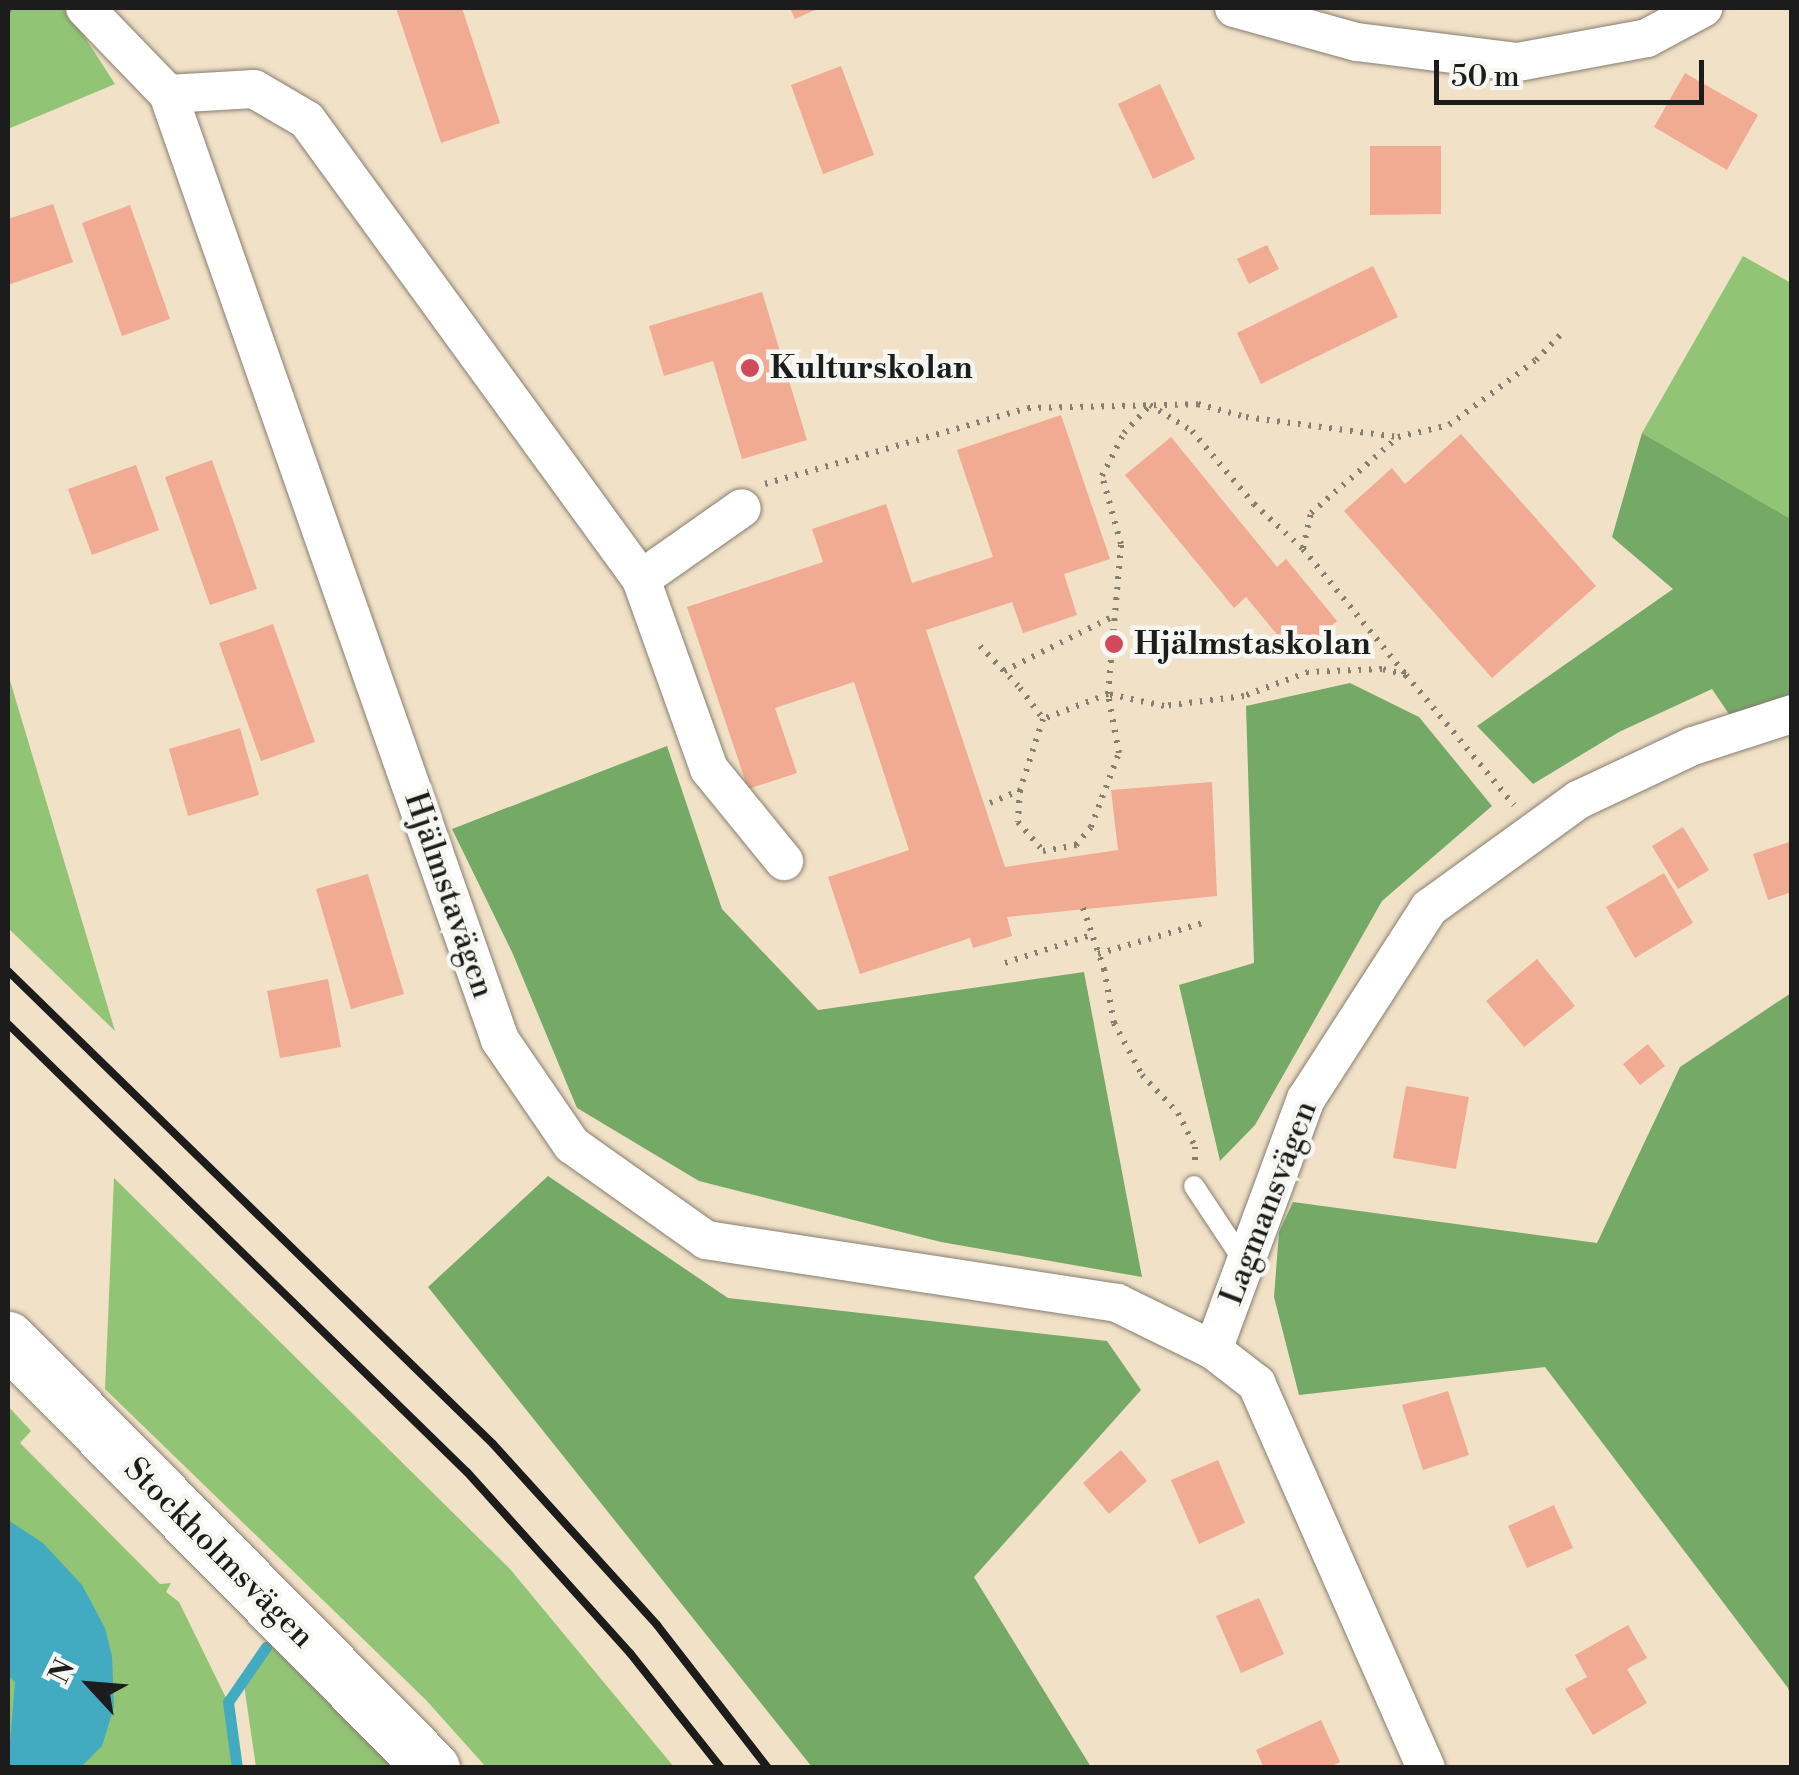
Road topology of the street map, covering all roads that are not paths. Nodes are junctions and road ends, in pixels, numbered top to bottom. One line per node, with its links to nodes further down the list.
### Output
1 (85, 8): 4 (street, Hjälmstavägen)
2 (1234, 8): 3 (street)
3 (1703, 8)
4 (168, 94): 6 (street); 12 (street, Hjälmstavägen)
5 (742, 508): 6 (street)
6 (641, 579): 8 (street)
7 (1792, 714): 10 (street, Lagmansvägen)
8 (784, 861)
9 (1194, 1186): 10 (lane)
10 (1245, 1263): 12 (street, Lagmansvägen)
11 (8, 1339): 13 (main road, Stockholmsvägen)
12 (1213, 1350): 14 (street)
13 (432, 1768)
14 (1426, 1768)

